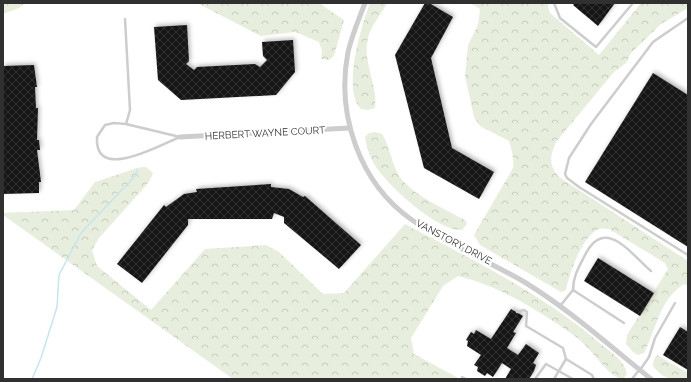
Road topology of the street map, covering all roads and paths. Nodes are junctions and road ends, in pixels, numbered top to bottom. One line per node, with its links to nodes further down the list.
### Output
1 (365, 3): 7 (street, VANSTORY DRIVE)
2 (554, 3): 3 (lane)
3 (633, 3)
4 (125, 18): 6 (lane)
5 (688, 18): 9 (lane)
6 (126, 124): 8 (lane); 8 (lane)
7 (350, 128): 8 (street, HERBERT WAYNE COURT); 13 (street, VANSTORY DRIVE)
8 (180, 137)
9 (688, 255)
10 (651, 271): 11 (lane)
11 (573, 290): 13 (lane); 15 (lane)
12 (675, 303): 17 (lane)
13 (560, 306): 17 (street, VANSTORY DRIVE)
14 (517, 312): 16 (lane)
15 (624, 322)
16 (566, 359): 18 (lane); 24 (lane)
17 (640, 370): 25 (lane); 26 (street, VANSTORY DRIVE)
18 (559, 371): 21 (lane); 22 (lane); 23 (lane)
19 (462, 377): 20 (lane)
20 (466, 379)
21 (535, 379)
22 (554, 379)
23 (571, 379)
24 (594, 379)
25 (632, 379)
26 (651, 379)

